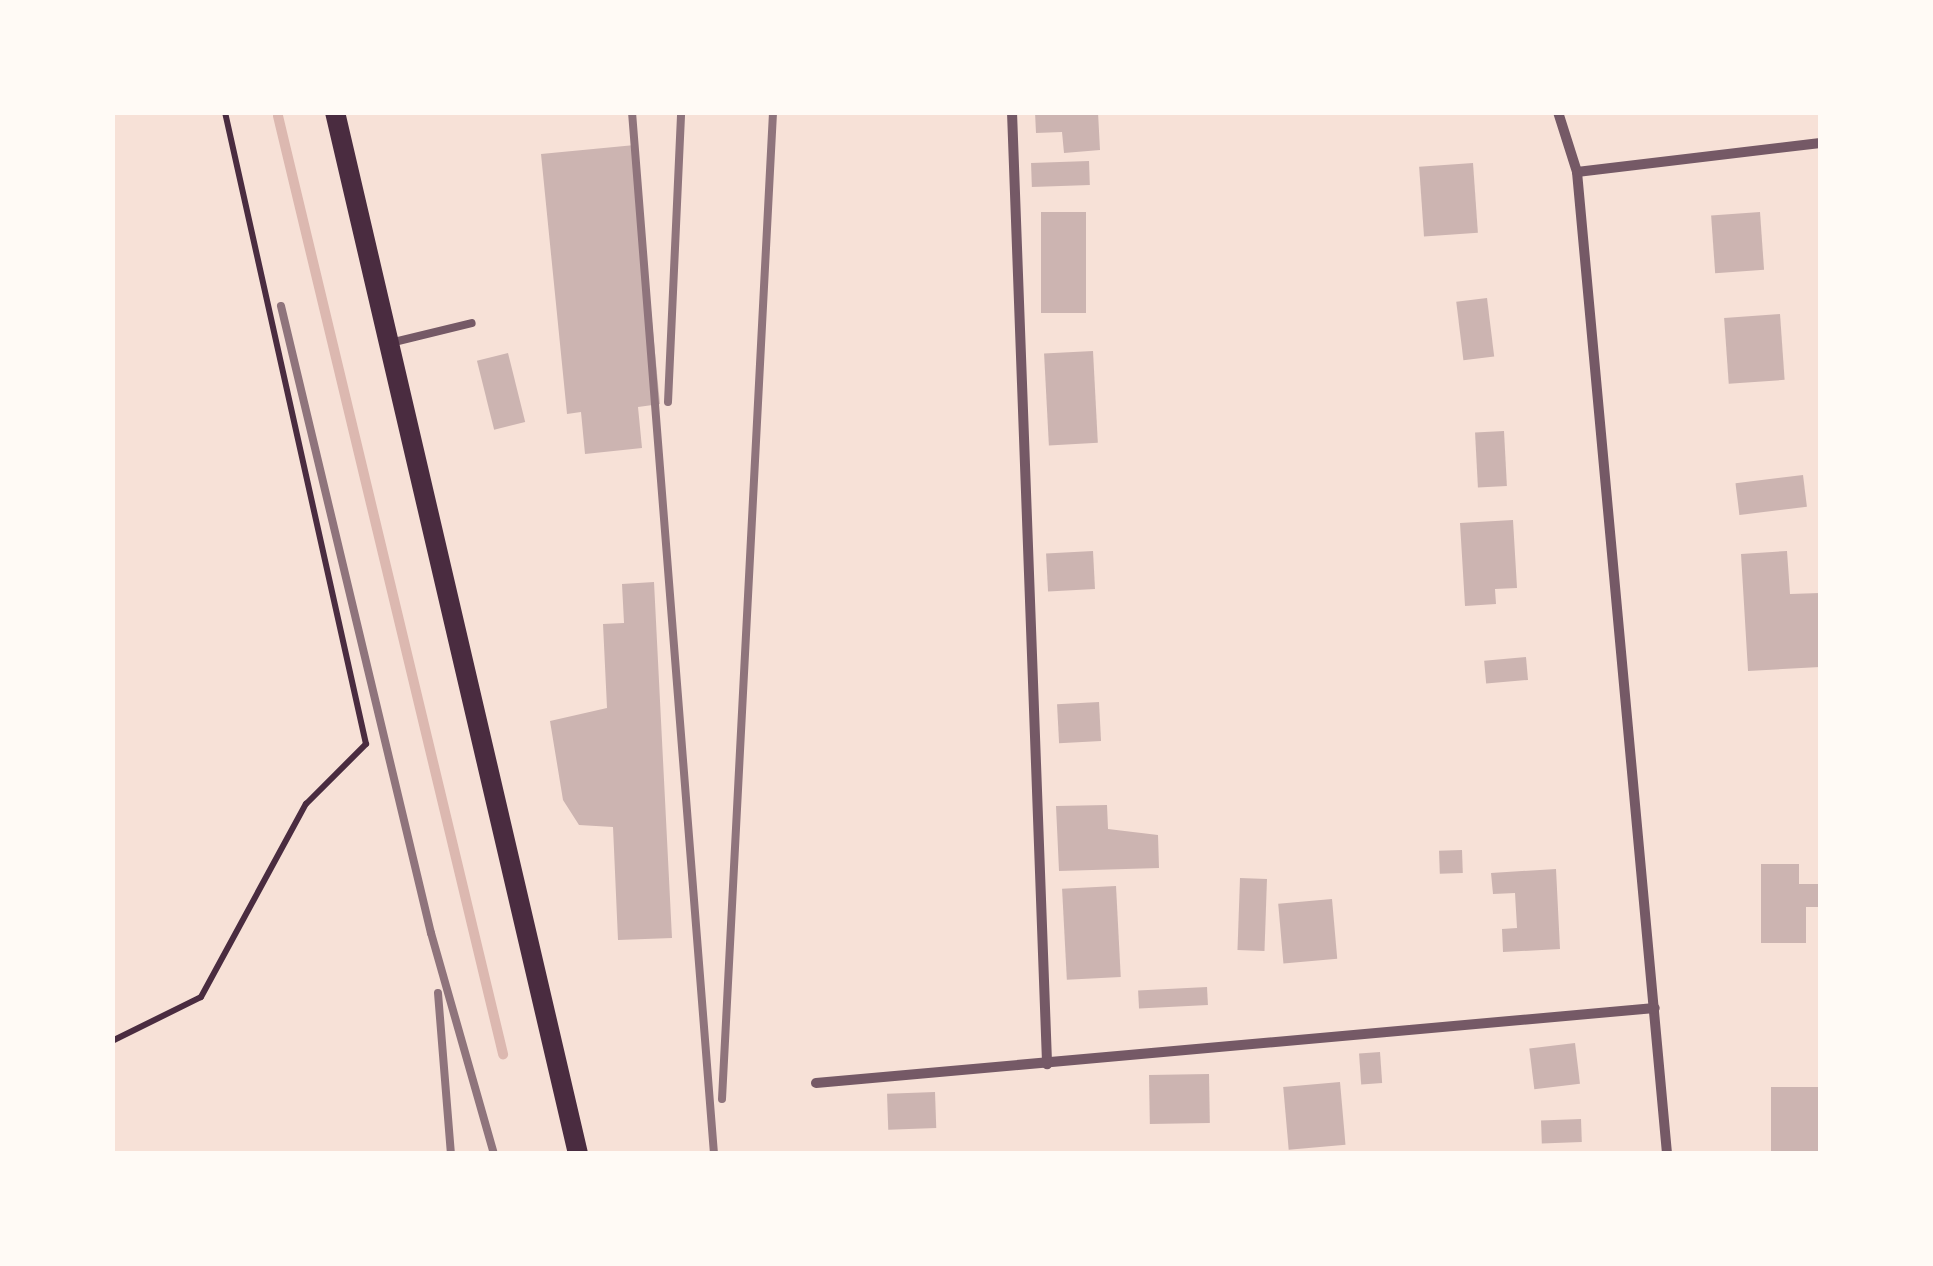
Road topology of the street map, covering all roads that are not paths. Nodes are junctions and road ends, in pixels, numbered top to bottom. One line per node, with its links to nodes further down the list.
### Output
1 (335, 112): 7 (main road)
2 (1012, 112): 9 (street)
3 (1558, 112): 5 (street)
4 (1820, 143): 5 (street)
5 (1577, 172): 8 (street)
6 (472, 323): 7 (lane)
7 (386, 344): 11 (main road)
8 (1655, 1008): 9 (street); 12 (street)
9 (1047, 1064): 10 (street)
10 (816, 1083)
11 (578, 1154)
12 (1668, 1154)

